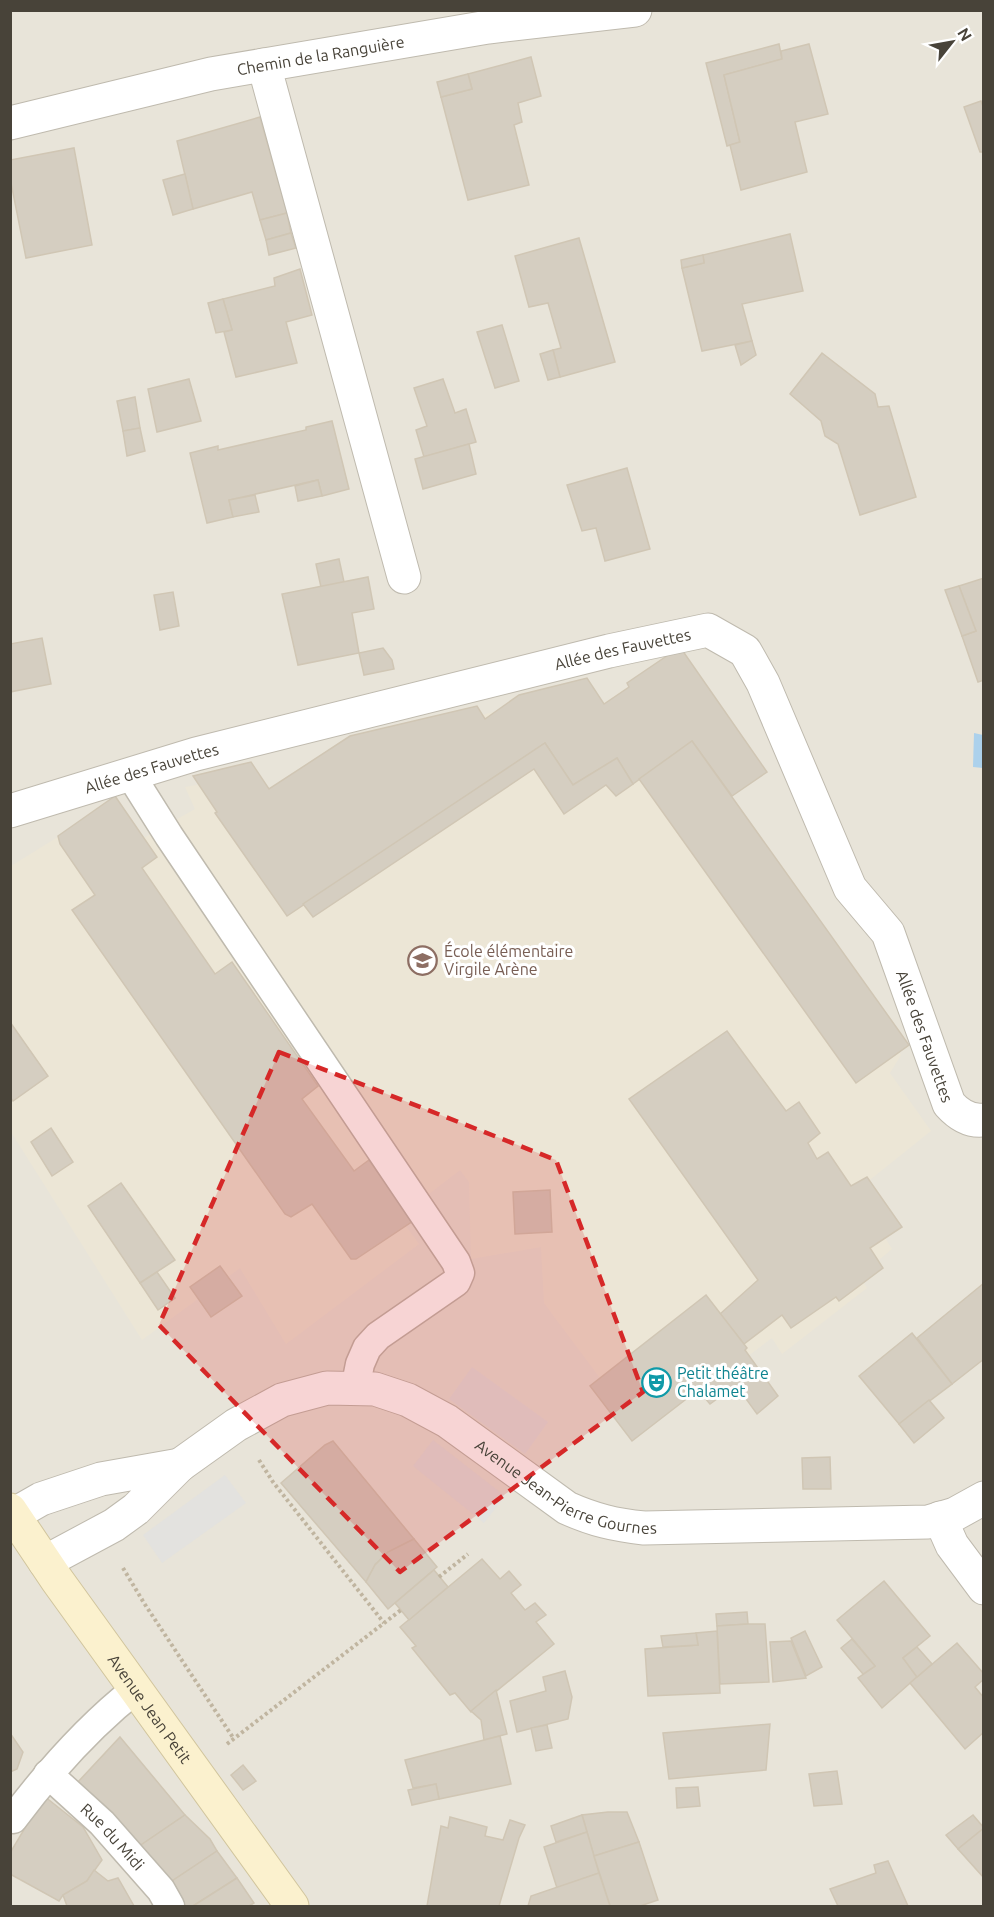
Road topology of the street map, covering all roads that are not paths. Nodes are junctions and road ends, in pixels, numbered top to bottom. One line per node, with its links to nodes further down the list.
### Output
1 (635, 10): 2 (street, Chemin de la Ranguière)
2 (264, 65): 3 (street, Chemin de la Ranguière); 4 (street)
3 (10, 123)
4 (404, 577)
5 (130, 774): 6 (street, Allée des Fauvettes); 7 (street, Allée des Fauvettes); 8 (lane)
6 (10, 811)
7 (984, 1120)
8 (355, 1389): 9 (street, Avenue Jean-Pierre Gournes); 12 (street, Avenue Jean-Pierre Gournes)
9 (180, 1465): 11 (street, Avenue Jean-Pierre Gournes); 13 (street, Avenue Jean-Pierre Gournes)
10 (984, 1498): 12 (street, Avenue Jean-Pierre Gournes)
11 (12, 1513): 13 (street, Avenue Jean Petit)
12 (940, 1518): 14 (street)
13 (45, 1562): 15 (street, Avenue Jean Petit)
14 (984, 1588)
15 (136, 1689): 16 (lane); 19 (street, Avenue Jean Petit)
16 (48, 1774): 17 (lane); 18 (lane, Rue du Midi)
17 (13, 1819)
18 (170, 1906)
19 (292, 1906)

